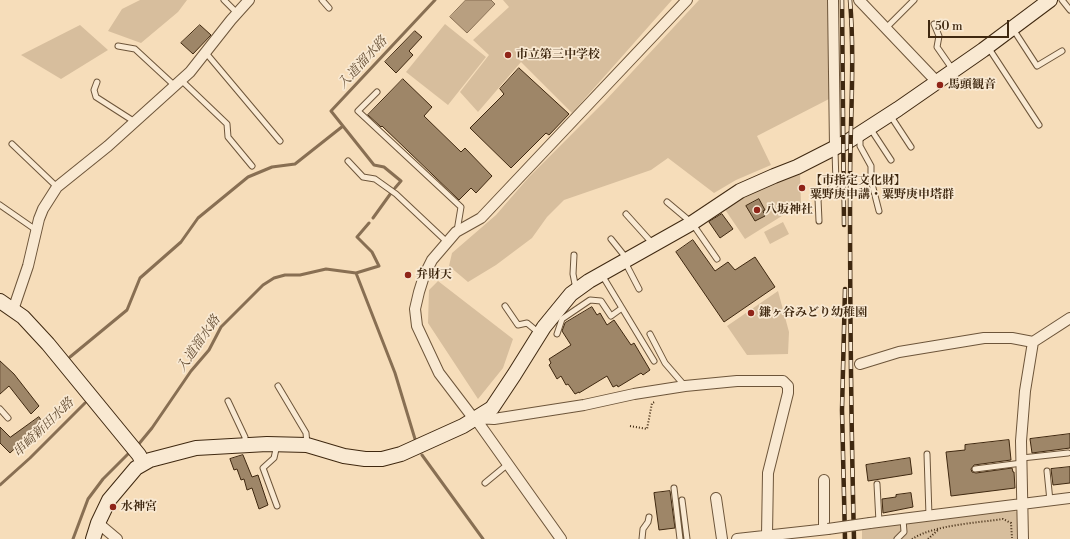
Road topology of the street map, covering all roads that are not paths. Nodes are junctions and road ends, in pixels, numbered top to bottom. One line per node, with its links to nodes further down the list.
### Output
1 (224, 0): 12 (lane)
2 (249, 0): 12 (street)
3 (322, 0): 10 (lane)
4 (687, 0): 44 (street)
5 (833, 0): 31 (street)
6 (859, 0): 14 (street)
7 (914, 0): 14 (lane)
8 (1050, 0): 15 (street)
9 (1062, 0): 11 (lane)
10 (329, 8)
11 (1070, 10)
12 (237, 13): 19 (street)
13 (934, 24): 20 (lane)
14 (886, 28): 22 (street)
15 (1013, 28): 17 (street); 18 (lane)
16 (118, 46): 23 (lane)
17 (988, 46): 20 (street); 27 (lane)
18 (1062, 51)
19 (206, 53): 23 (street); 29 (lane)
20 (953, 70): 22 (street)
21 (97, 82): 26 (lane)
22 (937, 82): 25 (street)
23 (178, 83): 26 (street); 35 (lane)
24 (377, 92): 44 (lane)
25 (890, 114): 28 (street); 32 (lane)
26 (135, 122): 36 (street)
27 (1040, 125)
28 (865, 131): 31 (street); 33 (lane); 39 (lane)
29 (280, 141)
30 (12, 144): 36 (lane)
31 (835, 147): 41 (lane); 42 (street)
32 (911, 147)
33 (891, 160)
34 (348, 161): 46 (lane)
35 (252, 166)
36 (57, 187): 43 (street)
37 (667, 202): 42 (lane)
38 (0, 205): 43 (lane)
39 (879, 211)
40 (626, 214): 47 (lane)
41 (819, 222)
42 (692, 223): 47 (street); 49 (lane)
43 (36, 230): 57 (street)
44 (456, 232): 46 (street)
45 (611, 239): 50 (lane)
46 (447, 242): 70 (street)
47 (653, 245): 50 (street)
48 (574, 255): 53 (lane)
49 (716, 259)
50 (626, 260): 51 (street); 52 (lane)
51 (602, 274): 53 (street); 56 (lane)
52 (639, 289)
53 (577, 290): 59 (street)
54 (0, 301): 57 (street)
55 (505, 306): 59 (lane)
56 (622, 308): 60 (lane); 63 (lane)
57 (13, 310): 77 (street)
58 (1070, 318): 62 (street)
59 (539, 334): 70 (street)
60 (557, 334)
61 (650, 334): 66 (lane)
62 (1033, 342): 64 (street); 76 (street)
63 (654, 361)
64 (860, 364)
65 (278, 386): 73 (lane)
66 (685, 386): 70 (street); 97 (street)
67 (228, 401): 71 (lane)
68 (0, 409): 69 (lane)
69 (8, 418)
70 (474, 418): 73 (street); 78 (street)
71 (245, 444): 72 (street); 77 (street)
72 (277, 444): 73 (street); 90 (lane)
73 (307, 445)
74 (1068, 453): 76 (lane)
75 (927, 454): 91 (lane)
76 (1022, 461): 79 (lane); 89 (street)
77 (143, 463): 94 (street)
78 (508, 464): 82 (lane); 100 (street)
79 (974, 469)
80 (1047, 471): 88 (lane)
81 (824, 480): 96 (street)
82 (485, 483)
83 (877, 484): 95 (lane)
84 (674, 488): 102 (lane)
85 (716, 498): 104 (street)
86 (1070, 498): 88 (street)
87 (682, 500): 103 (lane)
88 (1050, 501): 89 (street)
89 (1022, 504): 91 (street); 107 (street)
90 (277, 506)
91 (929, 516): 93 (street)
92 (649, 517): 101 (lane)
93 (903, 519): 95 (street); 106 (lane)
94 (98, 523): 98 (street); 99 (street)
95 (875, 523): 96 (street, bridge)
96 (823, 532): 97 (street)
97 (767, 535): 105 (street)
98 (93, 539)
99 (117, 539)
100 (561, 539)
101 (642, 539)
102 (680, 539)
103 (687, 539)
104 (722, 539)
105 (737, 539)
106 (897, 539)
107 (1023, 539)

